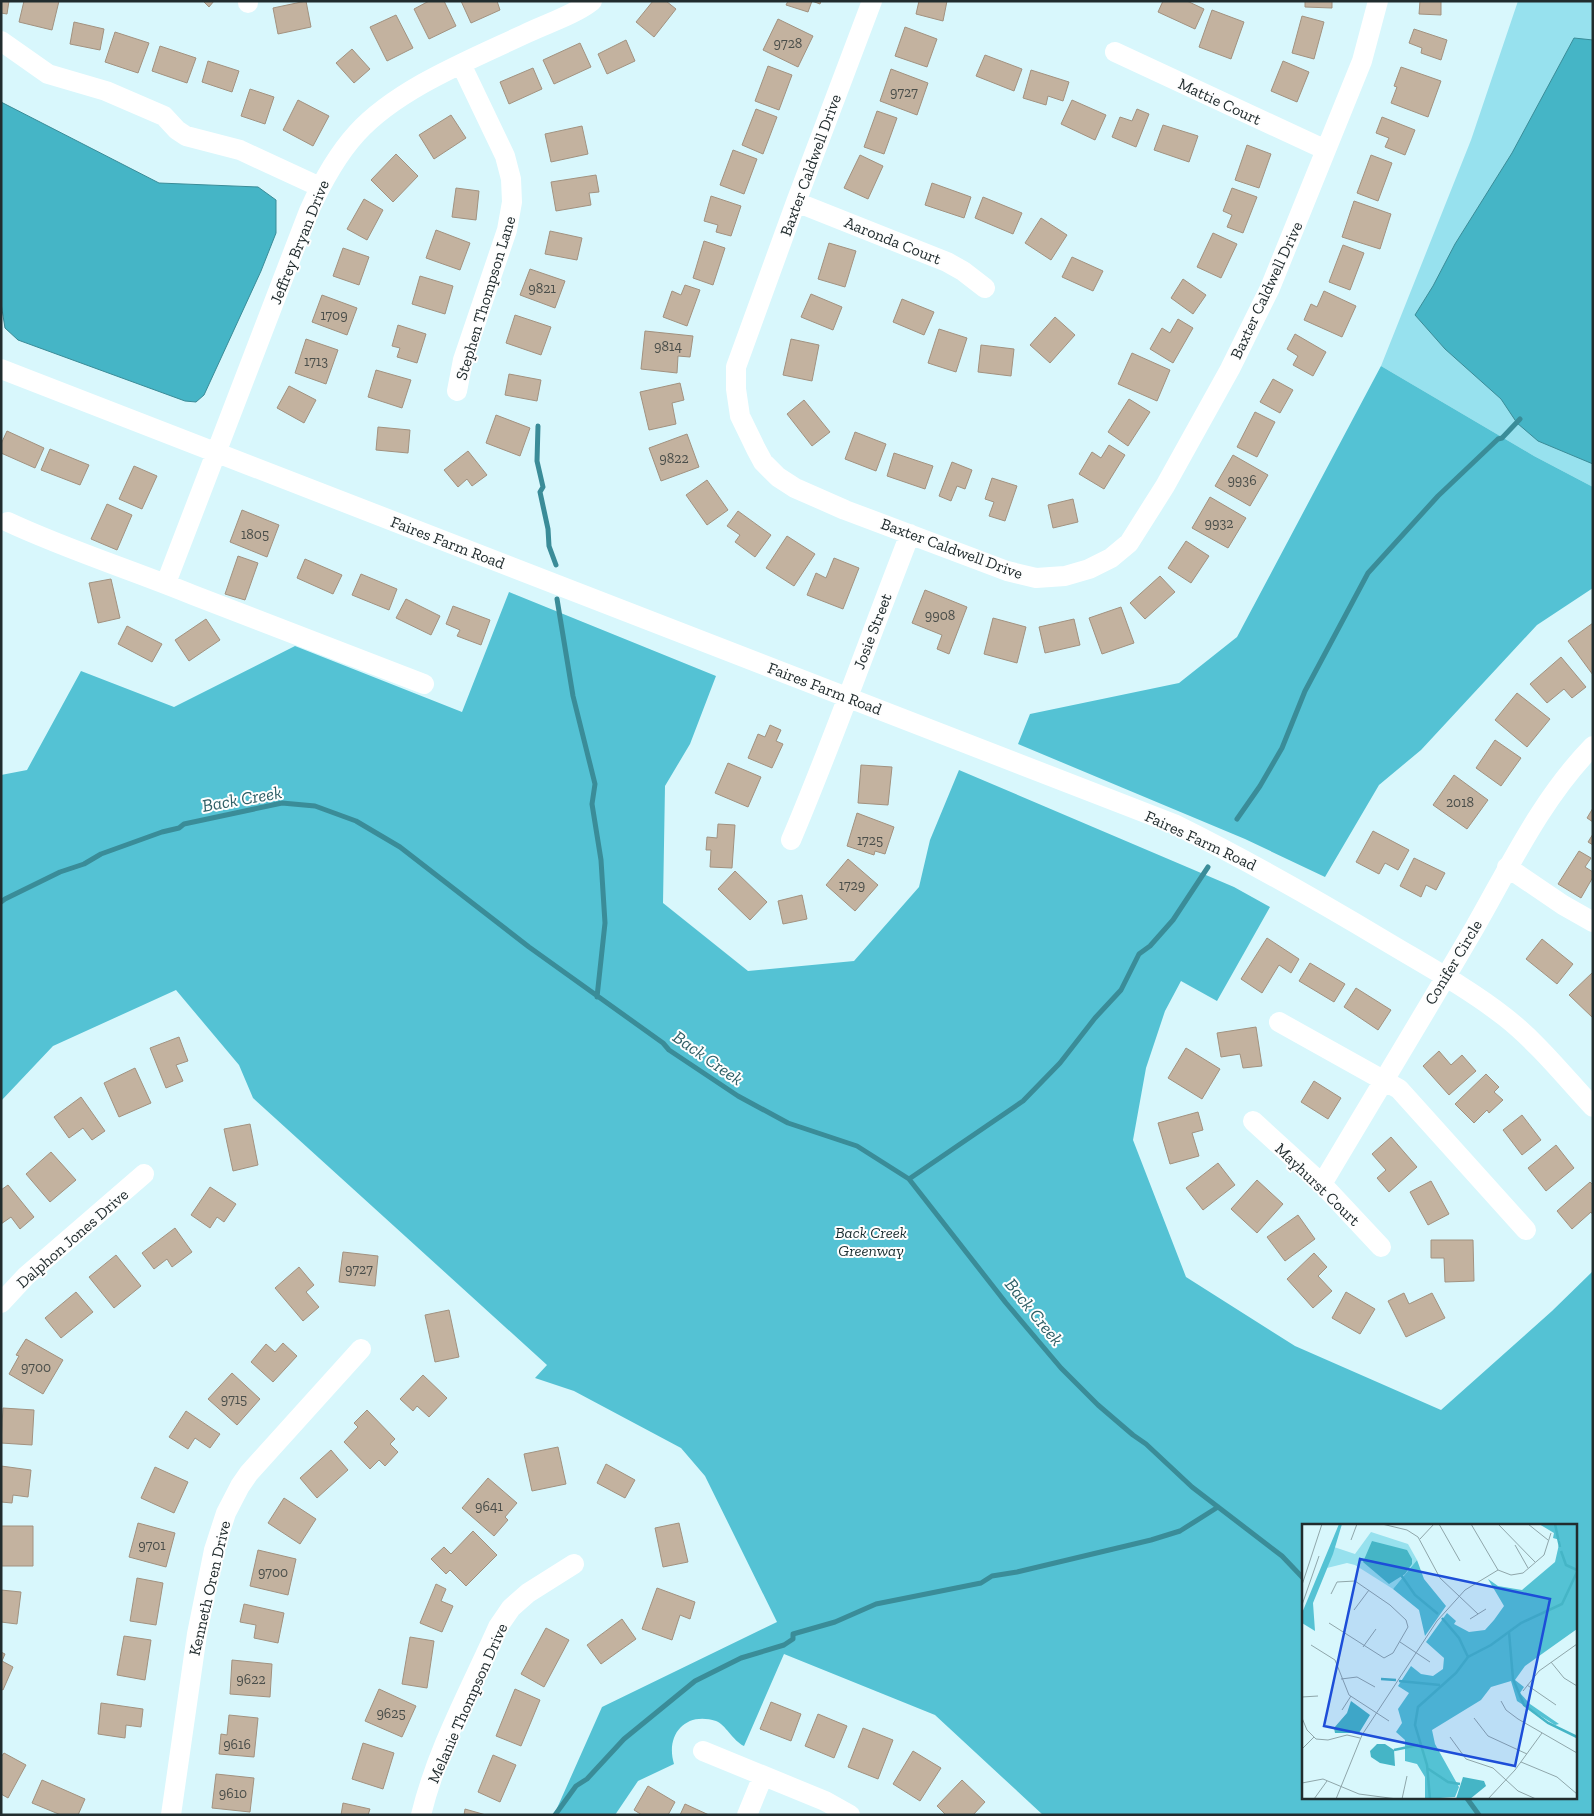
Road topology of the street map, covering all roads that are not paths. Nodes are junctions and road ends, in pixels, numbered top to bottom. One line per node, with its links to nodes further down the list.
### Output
1 (592, 1): 6 (street, Jeffrey Bryan Drive)
2 (872, 1): 9 (street, Baxter Caldwell Drive)
3 (1378, 1): 7 (street, Baxter Caldwell Drive)
4 (1, 41): 8 (street)
5 (1115, 52): 7 (street, Mattie Court)
6 (462, 64): 8 (street, Jeffrey Bryan Drive); 12 (street, Stephen Thompson Lane)
7 (1326, 150): 15 (street, Baxter Caldwell Drive)
8 (320, 187): 13 (street, Jeffrey Bryan Drive)
9 (796, 202): 10 (street, Aaronda Court); 15 (street, Baxter Caldwell Drive)
10 (985, 288)
11 (1, 369): 13 (street, Faires Farm Road)
12 (457, 391)
13 (216, 452): 16 (street, Jeffrey Bryan Drive); 18 (street, Faires Farm Road)
14 (8, 522): 16 (street)
15 (910, 534): 18 (street, Josie Street)
16 (166, 583): 17 (street)
17 (424, 684)
18 (846, 697): 20 (street, Josie Street); 23 (street, Faires Farm Road)
19 (1593, 746): 21 (street, Conifer Circle)
20 (791, 840)
21 (1507, 867): 22 (street); 23 (street, Conifer Circle)
22 (1593, 922)
23 (1445, 976): 25 (street, Conifer Circle); 26 (street, Faires Farm Road)
24 (1279, 1022): 25 (street)
25 (1384, 1079): 29 (street, Conifer Circle); 30 (street)
26 (1593, 1108)
27 (1254, 1121): 29 (street, Mayhurst Court)
28 (144, 1174): 32 (street, Dalphon Jones Drive)
29 (1322, 1184): 31 (street, Mayhurst Court)
30 (1526, 1230)
31 (1381, 1247)
32 (1, 1303)
33 (361, 1349): 37 (street, Kenneth Oren Drive)
34 (574, 1564): 38 (street, Melanie Thompson Drive)
35 (702, 1751): 36 (street)
36 (763, 1776): 39 (street); 40 (street)
37 (171, 1815)
38 (421, 1815)
39 (747, 1815)
40 (850, 1815)

